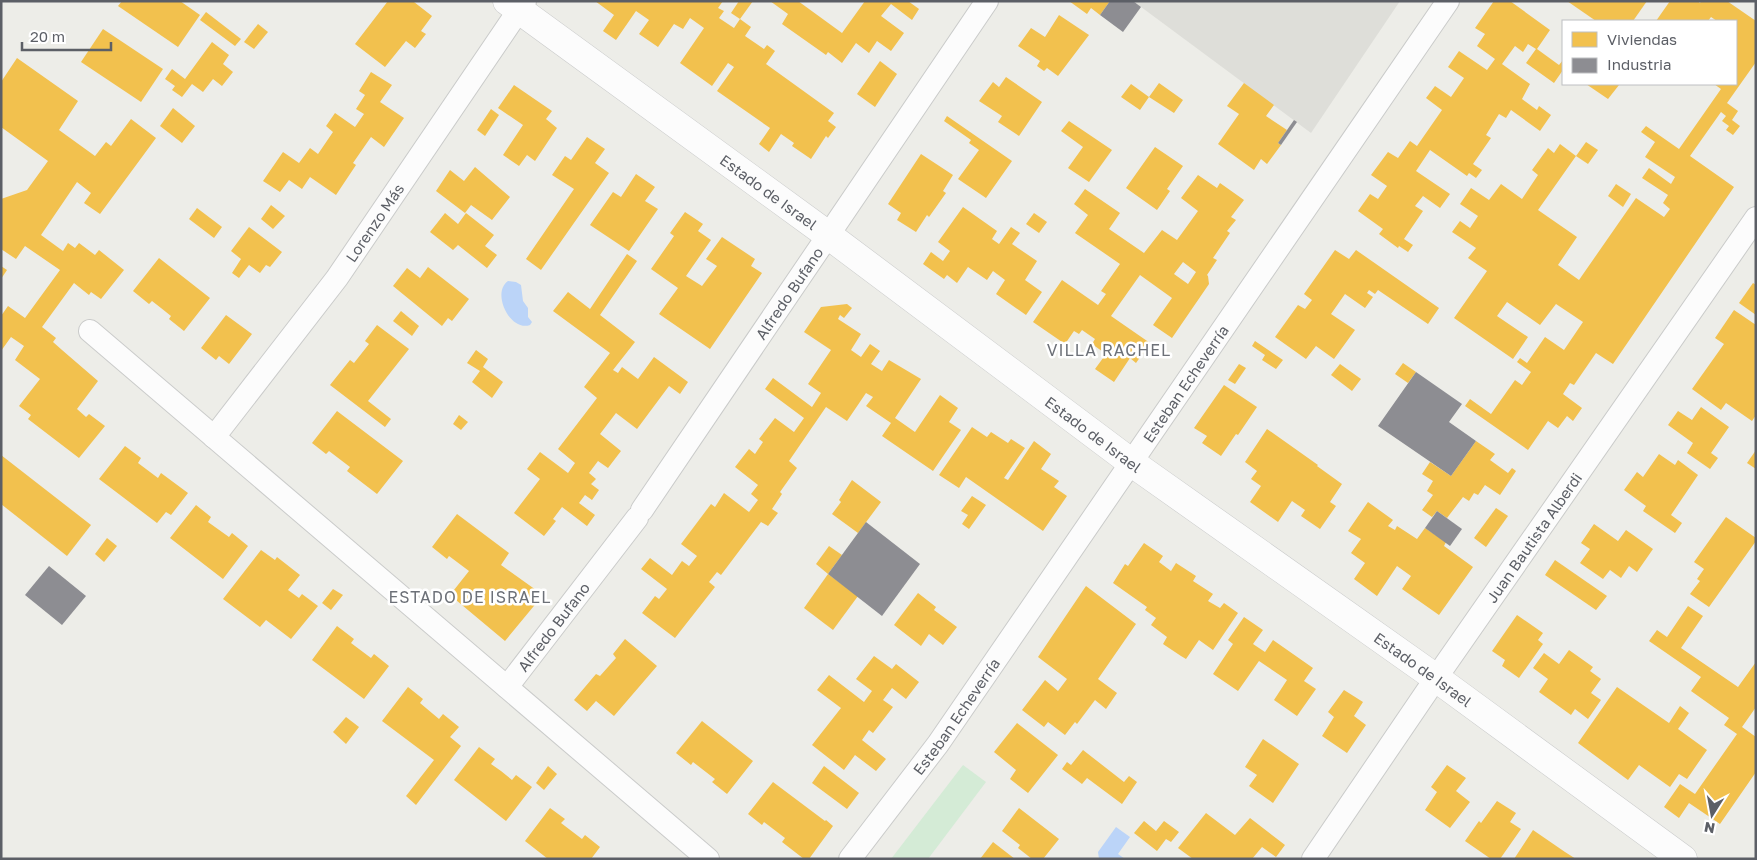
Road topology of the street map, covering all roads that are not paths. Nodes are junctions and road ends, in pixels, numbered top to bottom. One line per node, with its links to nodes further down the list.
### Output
1 (987, 1): 5 (street, Alfredo Bufano)
2 (1448, 1): 8 (street, Esteban Echeverría)
3 (517, 4): 5 (street, Estado de Israel); 7 (street, Lorenzo Más)
4 (1756, 218): 9 (street, Juan Bautista Alberdi)
5 (828, 235): 8 (street, Estado de Israel); 10 (street, Alfredo Bufano)
6 (90, 331): 7 (street)
7 (214, 437): 10 (street)
8 (1132, 463): 9 (street, Estado de Israel); 12 (street, Esteban Echeverría)
9 (1436, 678): 13 (street, Juan Bautista Alberdi); 14 (street, Estado de Israel)
10 (507, 687): 11 (street)
11 (708, 859)
12 (850, 859)
13 (1313, 859)
14 (1683, 859)

